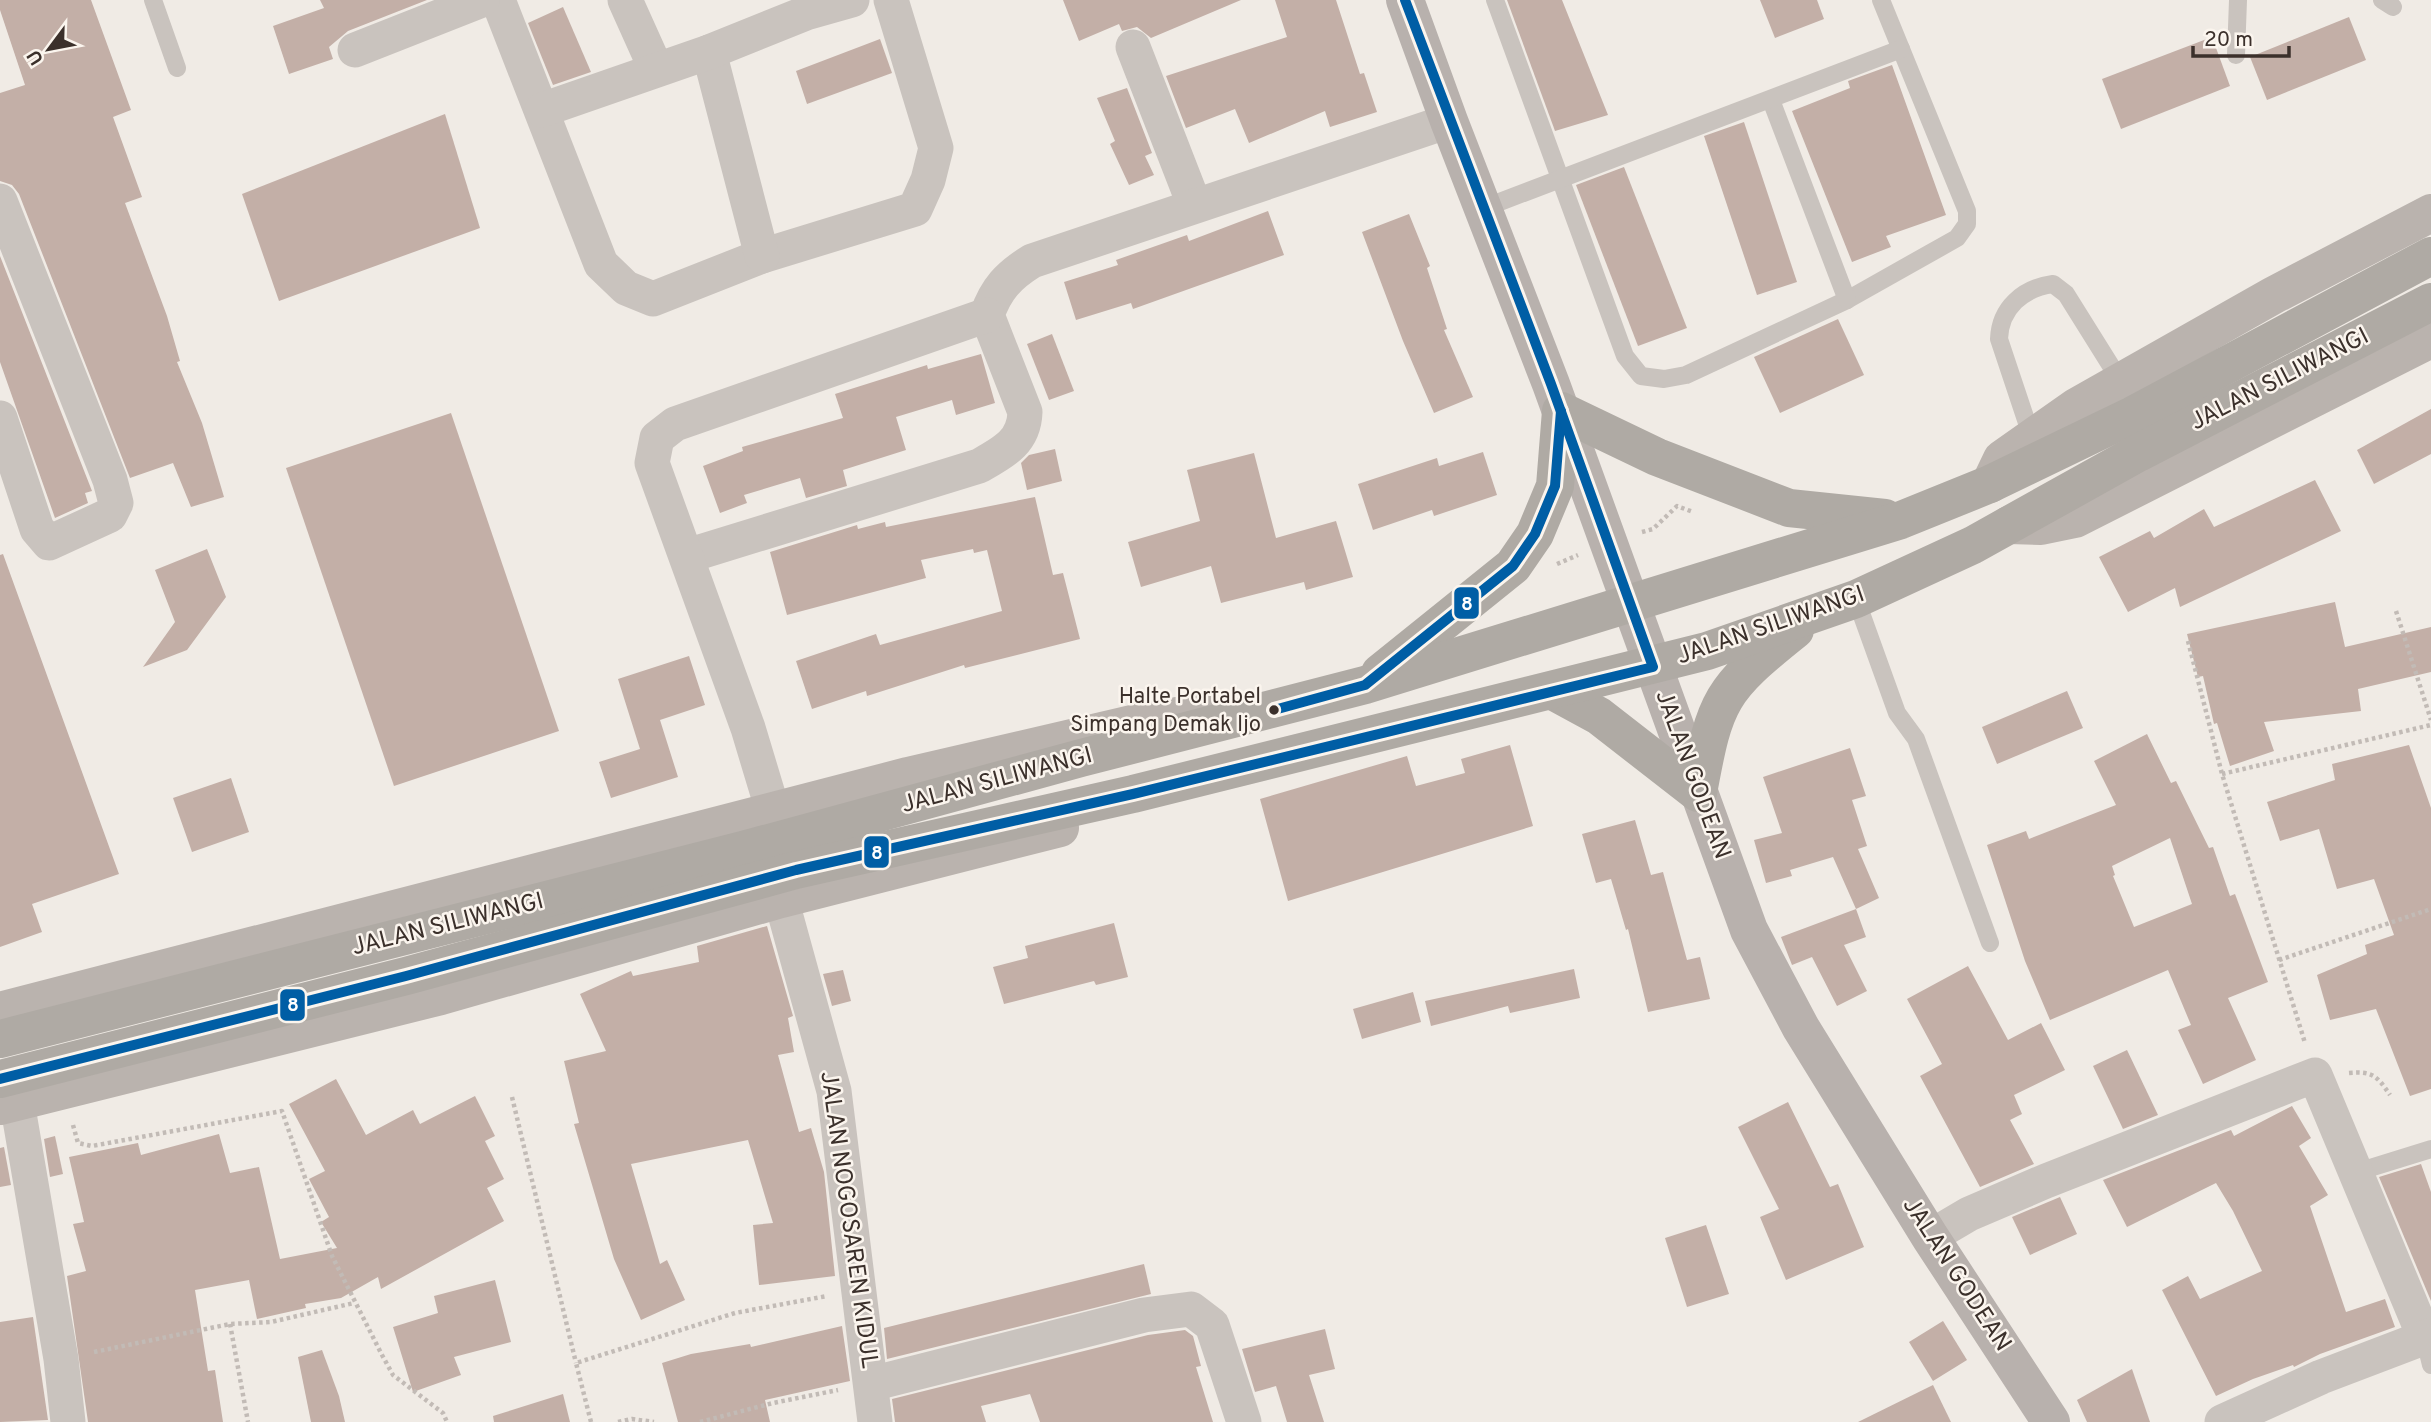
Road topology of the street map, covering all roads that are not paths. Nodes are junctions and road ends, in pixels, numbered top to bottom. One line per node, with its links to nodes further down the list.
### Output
1 (153, 0): 17 (lane)
2 (482, 0): 14 (street)
3 (498, 0): 20 (street)
4 (625, 0): 18 (street)
5 (852, 0): 11 (street)
6 (891, 0): 27 (street)
7 (1405, 0): 21 (main road, JALAN GODEAN)
8 (1495, 0): 22 (lane)
9 (1881, 0): 13 (lane)
10 (2238, 0): 16 (lane)
11 (804, 6): 15 (street)
12 (1133, 47): 24 (street)
13 (1901, 49): 19 (lane); 30 (lane)
14 (355, 50)
15 (709, 52): 18 (street); 27 (street)
16 (2236, 55)
17 (177, 68)
18 (656, 69): 20 (street)
19 (1771, 100): 22 (lane); 30 (lane)
20 (542, 110): 27 (street)
21 (1448, 121): 24 (street); 25 (main road, JALAN GODEAN)
22 (1563, 180): 25 (lane); 30 (lane)
23 (0, 204): 37 (street)
24 (1194, 204): 32 (street)
25 (1484, 208): 36 (main road, JALAN GODEAN)
26 (2431, 214): 35 (street)
27 (762, 256)
28 (2431, 256): 29 (highway, JALAN SILIWANGI)
29 (2374, 286): 33 (highway); 38 (highway, JALAN SILIWANGI)
30 (1847, 300)
31 (2431, 302): 33 (highway, JALAN SILIWANGI)
32 (987, 315): 41 (street); 41 (street)
33 (2395, 321): 40 (highway, JALAN SILIWANGI)
34 (2431, 339): 40 (street)
35 (2121, 382): 38 (street); 38 (lane)
36 (1561, 411): 39 (highway); 43 (main road, JALAN GODEAN); 46 (highway)
37 (0, 418)
38 (2036, 448): 39 (highway, JALAN SILIWANGI)
39 (1901, 520): 43 (highway, JALAN SILIWANGI)
40 (2009, 525): 42 (highway, JALAN SILIWANGI)
41 (687, 556): 51 (street)
42 (1856, 599): 44 (highway, JALAN SILIWANGI); 53 (lane)
43 (1629, 604): 45 (main road, JALAN GODEAN); 46 (highway, JALAN SILIWANGI)
44 (1815, 614): 45 (highway, JALAN SILIWANGI); 50 (highway)
45 (1653, 667): 47 (highway, JALAN SILIWANGI); 50 (main road, JALAN GODEAN)
46 (1365, 685): 48 (highway, JALAN SILIWANGI)
47 (1553, 691): 49 (highway, JALAN SILIWANGI); 50 (highway)
48 (1225, 723): 51 (street); 55 (highway, JALAN SILIWANGI)
49 (1244, 765): 52 (street); 56 (highway, JALAN SILIWANGI)
50 (1698, 793): 59 (main road, JALAN GODEAN)
51 (773, 810): 54 (street)
52 (781, 899): 56 (street); 61 (street, JALAN NOGOSAREN KIDUL)
53 (1990, 943)
54 (0, 1011)
55 (0, 1039)
56 (6, 1096): 62 (street)
57 (2431, 1149): 58 (lane)
58 (2357, 1172): 59 (street); 60 (street)
59 (1930, 1237): 65 (main road, JALAN GODEAN)
60 (2429, 1345): 66 (street)
61 (871, 1384): 63 (street, JALAN NOGOSAREN KIDUL); 64 (street)
62 (68, 1422)
63 (875, 1422)
64 (1244, 1422)
65 (2051, 1422)
66 (2222, 1422)

